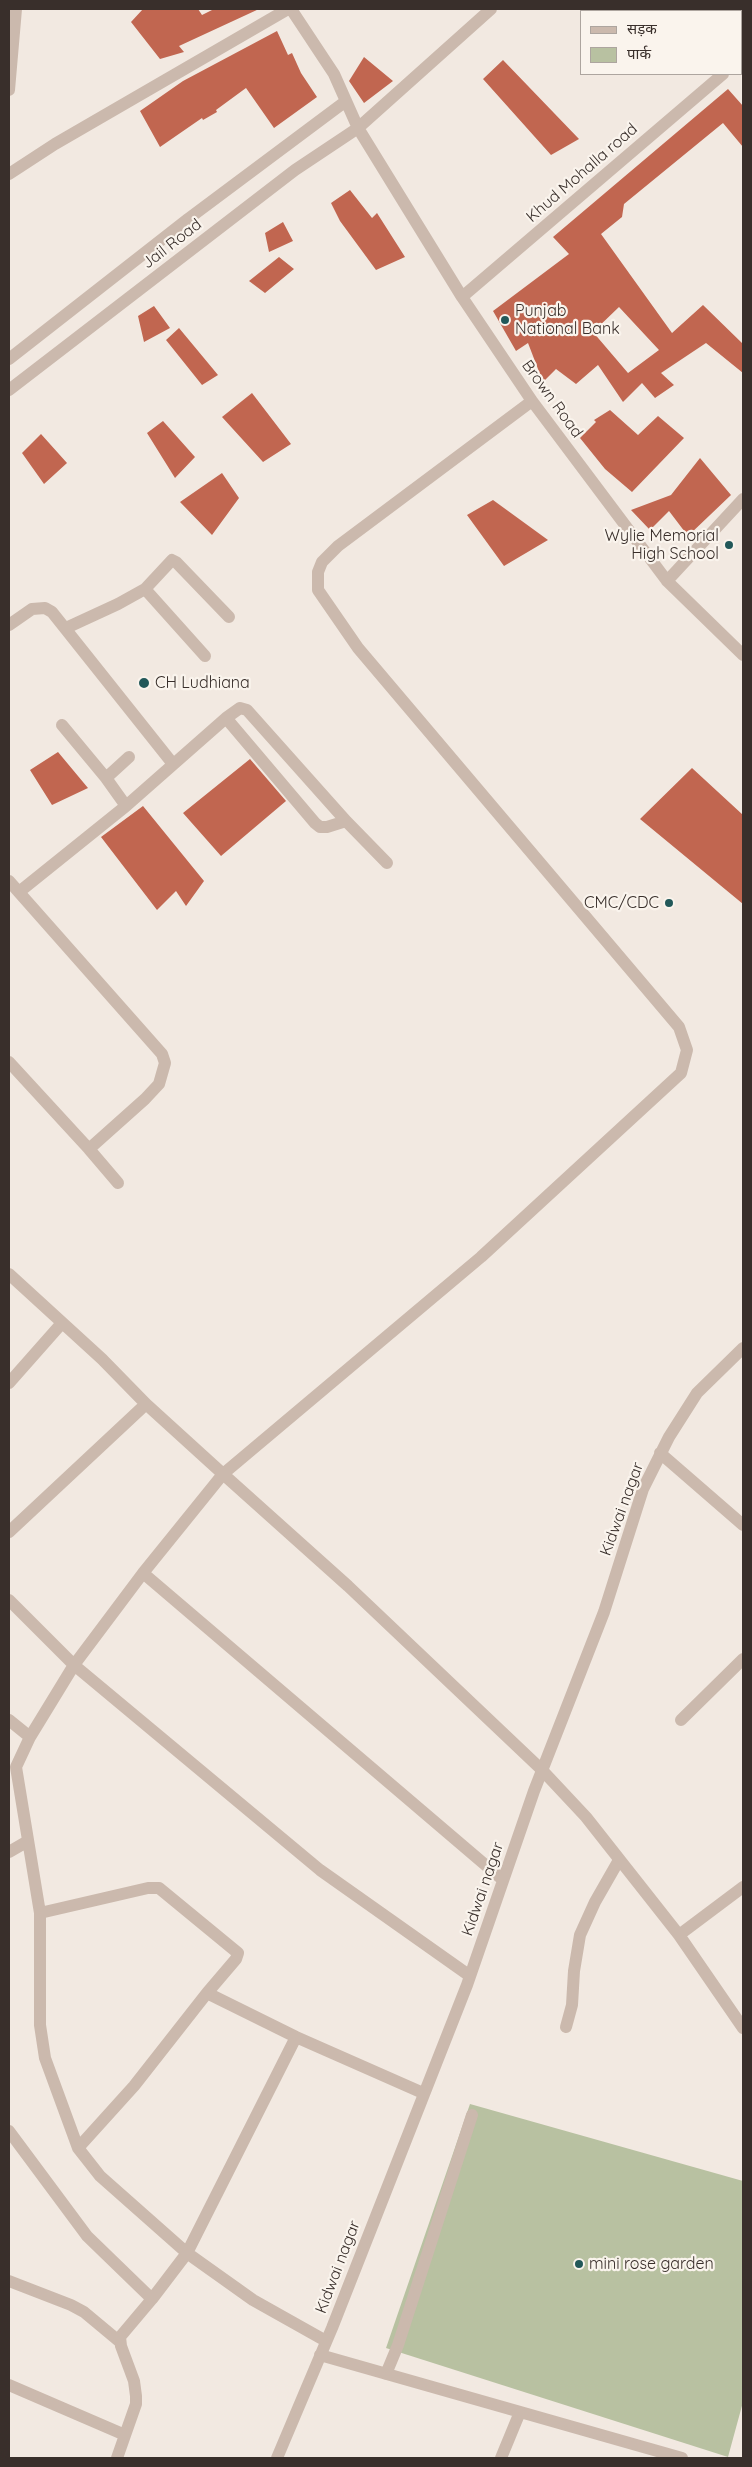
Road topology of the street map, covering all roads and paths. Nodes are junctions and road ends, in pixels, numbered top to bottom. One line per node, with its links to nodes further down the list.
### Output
1 (16, 9): 5 (street)
2 (289, 9): 6 (street, Brown Road); 8 (street)
3 (491, 9): 7 (street, Jail Road)
4 (722, 75): 9 (street, Khud Mohalla road)
5 (9, 90)
6 (346, 102): 7 (street, Brown Road); 10 (street)
7 (358, 128): 9 (street, Brown Road); 11 (street, Jail Road)
8 (9, 174)
9 (462, 297): 12 (street, Brown Road)
10 (9, 359)
11 (9, 390)
12 (532, 401): 14 (street, Brown Road); 40 (street)
13 (743, 499): 14 (street)
14 (668, 581): 19 (street, Brown Road)
15 (145, 589): 16 (street); 18 (street); 20 (street)
16 (229, 617)
17 (9, 625): 18 (street)
18 (66, 628): 24 (street)
19 (743, 655)
20 (205, 656)
21 (226, 718): 24 (street); 27 (street); 27 (street)
22 (62, 725): 25 (street)
23 (129, 757): 25 (street)
24 (173, 764): 26 (street)
25 (106, 778): 26 (street)
26 (126, 806): 30 (street)
27 (346, 821): 28 (street)
28 (387, 863)
29 (9, 881): 30 (street)
30 (19, 892): 32 (street)
31 (9, 1062): 32 (street)
32 (89, 1149): 33 (street)
33 (118, 1183)
34 (9, 1274): 35 (street)
35 (62, 1323): 37 (street); 38 (street)
36 (743, 1348): 39 (street, Kidwai nagar)
37 (9, 1383)
38 (146, 1404): 40 (street); 42 (street)
39 (660, 1453): 41 (street); 51 (street, Kidwai nagar)
40 (223, 1474): 43 (street); 51 (street)
41 (743, 1525)
42 (9, 1532)
43 (143, 1573): 46 (street); 55 (street)
44 (9, 1600): 46 (street)
45 (743, 1659): 48 (street)
46 (74, 1665): 49 (street); 59 (street)
47 (9, 1720): 49 (street)
48 (681, 1720)
49 (30, 1737): 50 (street)
50 (12, 1767): 52 (street)
51 (542, 1770): 54 (street); 55 (street, Kidwai nagar)
52 (28, 1841): 53 (street); 57 (street)
53 (9, 1852)
54 (619, 1860): 58 (street); 61 (street)
55 (503, 1880): 59 (street, Kidwai nagar)
56 (743, 1887): 58 (street)
57 (40, 1913): 60 (street); 67 (street)
58 (679, 1935): 62 (street)
59 (470, 1976): 64 (street, Kidwai nagar)
60 (207, 1993): 63 (street); 67 (street)
61 (566, 2027)
62 (743, 2028)
63 (296, 2037): 64 (street); 68 (street)
64 (423, 2094): 71 (street, Kidwai nagar)
65 (472, 2115): 74 (street)
66 (9, 2131): 70 (street)
67 (78, 2148): 68 (street)
68 (188, 2253): 70 (street); 71 (street)
69 (9, 2281): 72 (street)
70 (152, 2299): 72 (street)
71 (326, 2341): 73 (street, Kidwai nagar)
72 (120, 2342): 77 (street)
73 (320, 2355): 74 (street); 79 (street, Kidwai nagar)
74 (386, 2374): 76 (street)
75 (9, 2385): 77 (street)
76 (520, 2412): 80 (street); 81 (street)
77 (125, 2435): 78 (street)
78 (117, 2458)
79 (277, 2458)
80 (501, 2458)
81 (682, 2458)

